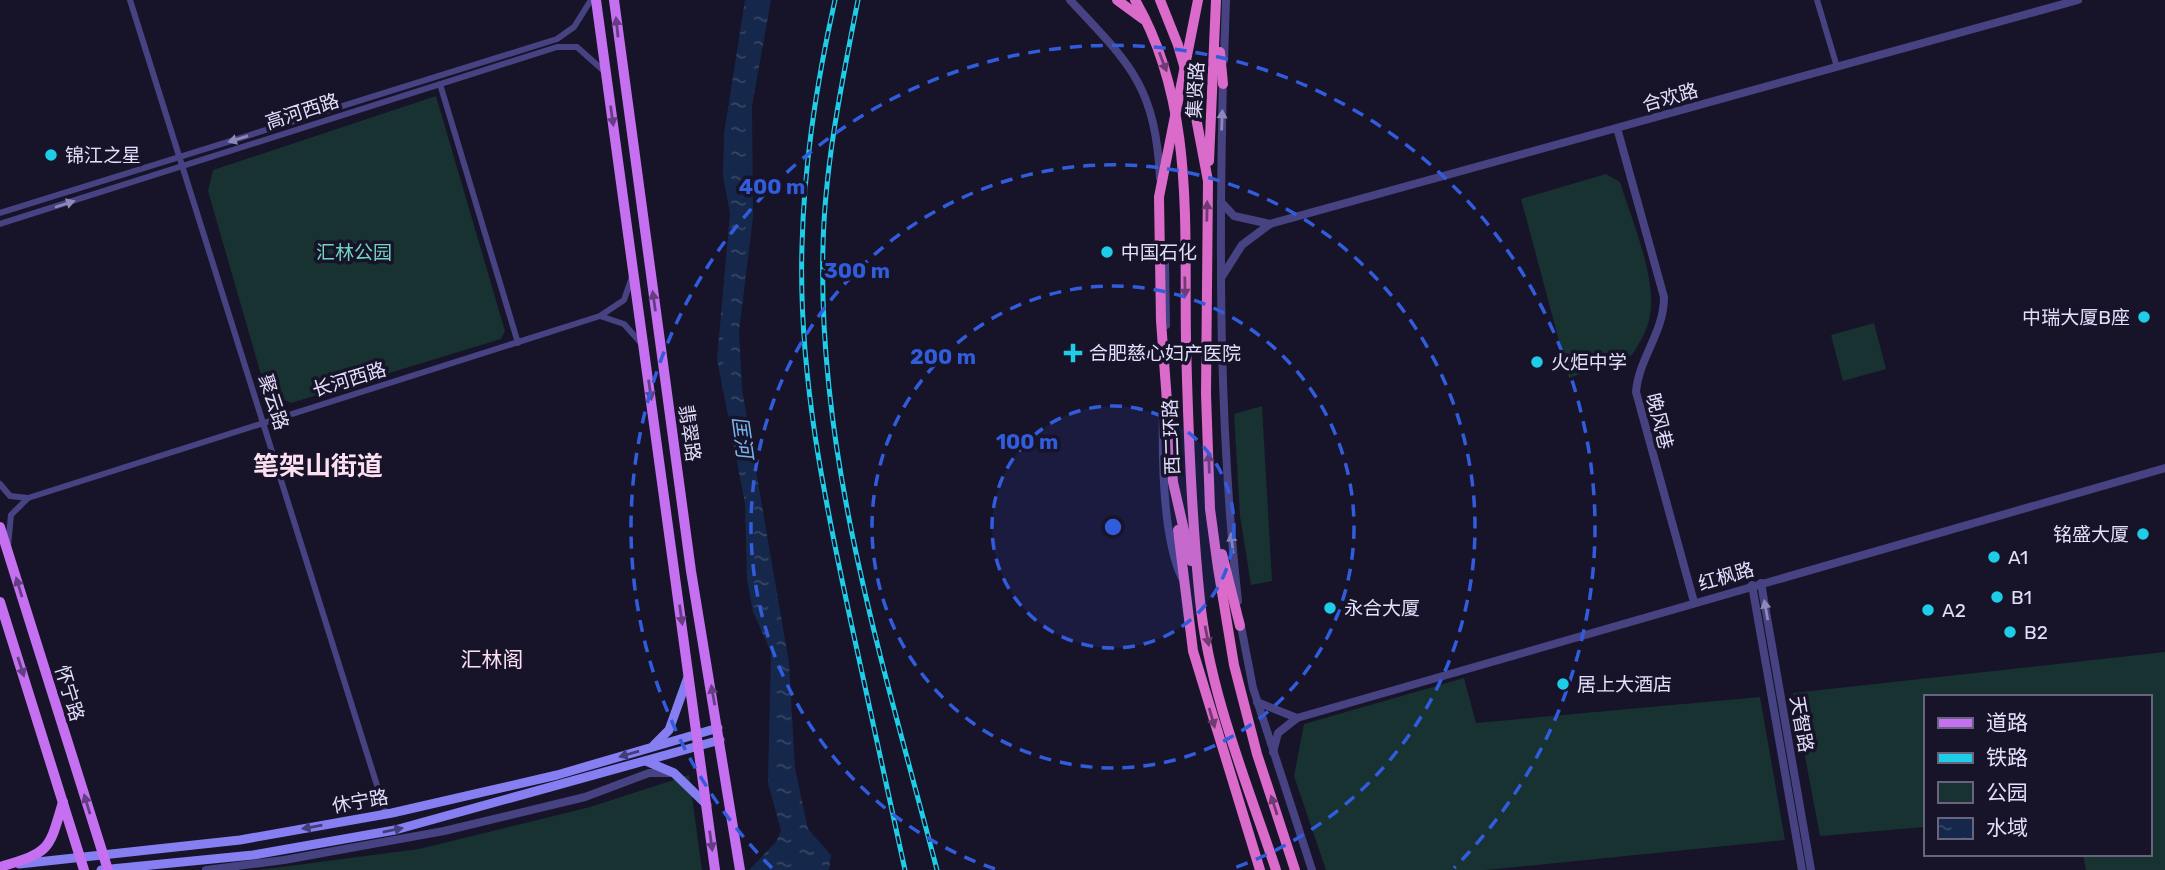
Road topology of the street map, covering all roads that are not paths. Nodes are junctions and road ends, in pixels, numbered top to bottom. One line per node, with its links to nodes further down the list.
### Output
1 (130, 0): 20 (street, 聚云路)
2 (591, 0): 20 (street, 高河西路, one-way to 20)
3 (596, 0): 16 (main road, 翡翠路)
4 (614, 0): 49 (main road, 翡翠路, one-way to 4)
5 (1070, 0): 40 (street)
6 (1117, 0): 14 (highway)
7 (1135, 0): 14 (highway, 西二环路)
8 (1160, 0): 22 (highway, 西二环路)
9 (1198, 0): 34 (highway)
10 (1817, 0): 15 (street)
11 (2078, 0): 13 (street, 合欢路)
12 (1219, 1): 18 (highway); 22 (highway, 集贤路)
13 (2066, 2): 15 (street, 合欢路)
14 (1149, 26): 43 (highway, 西二环路, one-way to 43)
15 (1837, 67): 19 (street, 合欢路)
16 (606, 74): 17 (street, 高河西路); 27 (main road, 翡翠路, one-way to 27)
17 (440, 84): 21 (street, 高河西路); 30 (street)
18 (1223, 85): 23 (street, one-way to 18)
19 (1617, 128): 26 (street, 合欢路); 44 (street, 晚风巷)
20 (180, 157): 21 (street, 聚云路); 24 (street, 高河西路)
21 (183, 167): 25 (street, 高河西路, one-way to 21); 32 (street, 聚云路)
22 (1208, 181): 37 (highway, 西二环路, one-way to 22)
23 (1221, 201): 26 (street); 28 (street)
24 (0, 214)
25 (0, 224)
26 (1270, 224): 28 (street)
27 (634, 272): 29 (street); 31 (main road, 翡翠路)
28 (1221, 278): 45 (street, one-way to 28)
29 (600, 316): 30 (street, 长河西路); 31 (street)
30 (518, 343): 32 (street, 长河西路)
31 (643, 345): 46 (main road, 翡翠路, one-way to 46)
32 (264, 422): 36 (street, 长河西路); 59 (street, 聚云路)
33 (2165, 467): 41 (street, 红枫路)
34 (1173, 482): 40 (highway, 西二环路); 43 (highway)
35 (0, 484): 36 (street)
36 (28, 498): 39 (street)
37 (1210, 509): 45 (highway); 70 (highway, 西二环路, one-way to 37)
38 (0, 527): 39 (main road, 怀宁路)
39 (8, 552): 60 (main road, 怀宁路, one-way to 39)
40 (1183, 580): 68 (highway, 西二环路, one-way to 68)
41 (1756, 584): 44 (street, 红枫路); 72 (street, 天智路); 73 (street, 天智路, one-way to 41)
42 (0, 602): 57 (main road, 怀宁路, one-way to 57)
43 (1200, 602): 69 (highway, 西二环路, one-way to 69)
44 (1694, 602): 48 (street, 红枫路)
45 (1240, 626): 47 (street)
46 (689, 676): 50 (main road, 翡翠路); 53 (main road)
47 (1258, 702): 48 (street); 54 (street)
48 (1297, 718): 54 (street)
49 (718, 728): 50 (main road, 休宁路); 51 (main road, 翡翠路)
50 (697, 734): 52 (main road, 翡翠路); 53 (main road, 休宁路)
51 (720, 740): 52 (main road, 休宁路); 67 (main road, 翡翠路)
52 (698, 746): 55 (main road, 休宁路); 58 (main road, 翡翠路)
53 (652, 747): 59 (main road, 休宁路, one-way to 59)
54 (1273, 752): 71 (street)
55 (646, 761): 56 (main road); 64 (main road, 休宁路, one-way to 55)
56 (674, 772): 58 (main road); 65 (street)
57 (63, 801): 61 (main road, 怀宁路); 62 (main road)
58 (706, 804): 66 (main road, 翡翠路, one-way to 66)
59 (386, 814): 60 (main road, 休宁路, one-way to 60)
60 (102, 853): 61 (main road, 休宁路); 64 (main road, 怀宁路)
61 (80, 855): 62 (main road, 休宁路); 63 (main road, 怀宁路)
62 (1, 866)
63 (84, 870)
64 (105, 870)
65 (206, 870)
66 (715, 870)
67 (740, 870)
68 (1260, 870)
69 (1276, 870)
70 (1295, 870)
71 (1312, 870)
72 (1802, 870)
73 (1811, 870)

